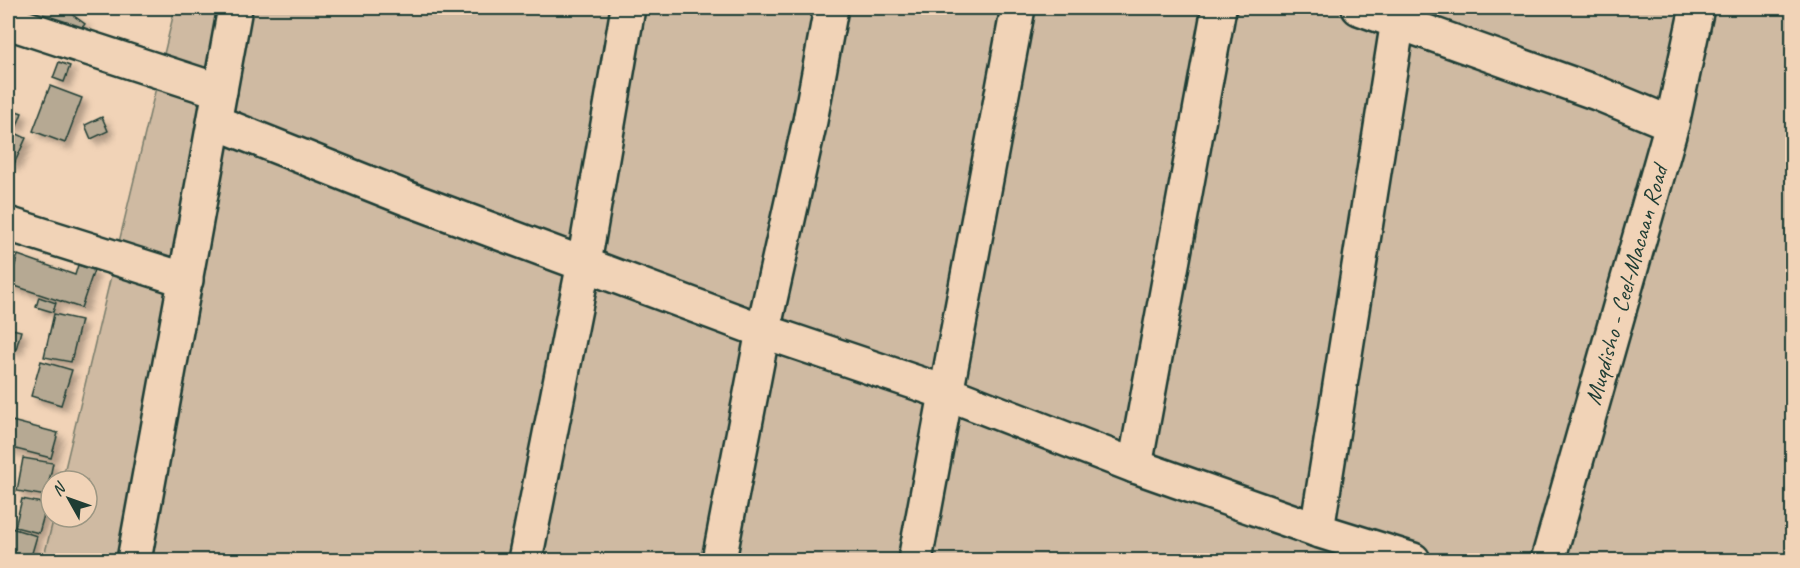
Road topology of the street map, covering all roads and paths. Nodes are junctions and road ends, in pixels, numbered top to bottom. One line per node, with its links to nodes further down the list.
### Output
1 (235, 8): 10 (street)
2 (628, 8): 13 (street)
3 (831, 8): 15 (street)
4 (1018, 8): 16 (street)
5 (1219, 8): 17 (street)
6 (1359, 8): 8 (street)
7 (1697, 8): 11 (street, Muqdisho - Ceel-Macaan Road)
8 (1398, 14): 11 (street); 18 (street)
9 (8, 22): 10 (street)
10 (218, 107): 13 (street); 14 (street)
11 (1672, 124): 24 (street, Muqdisho - Ceel-Macaan Road)
12 (8, 225): 14 (street)
13 (584, 263): 15 (street); 20 (street)
14 (186, 280): 19 (street)
15 (763, 331): 16 (street); 21 (street)
16 (947, 393): 17 (street); 22 (street)
17 (1135, 466): 18 (street)
18 (1317, 530): 23 (street)
19 (134, 561)
20 (525, 561)
21 (719, 561)
22 (915, 561)
23 (1413, 561)
24 (1548, 561)

